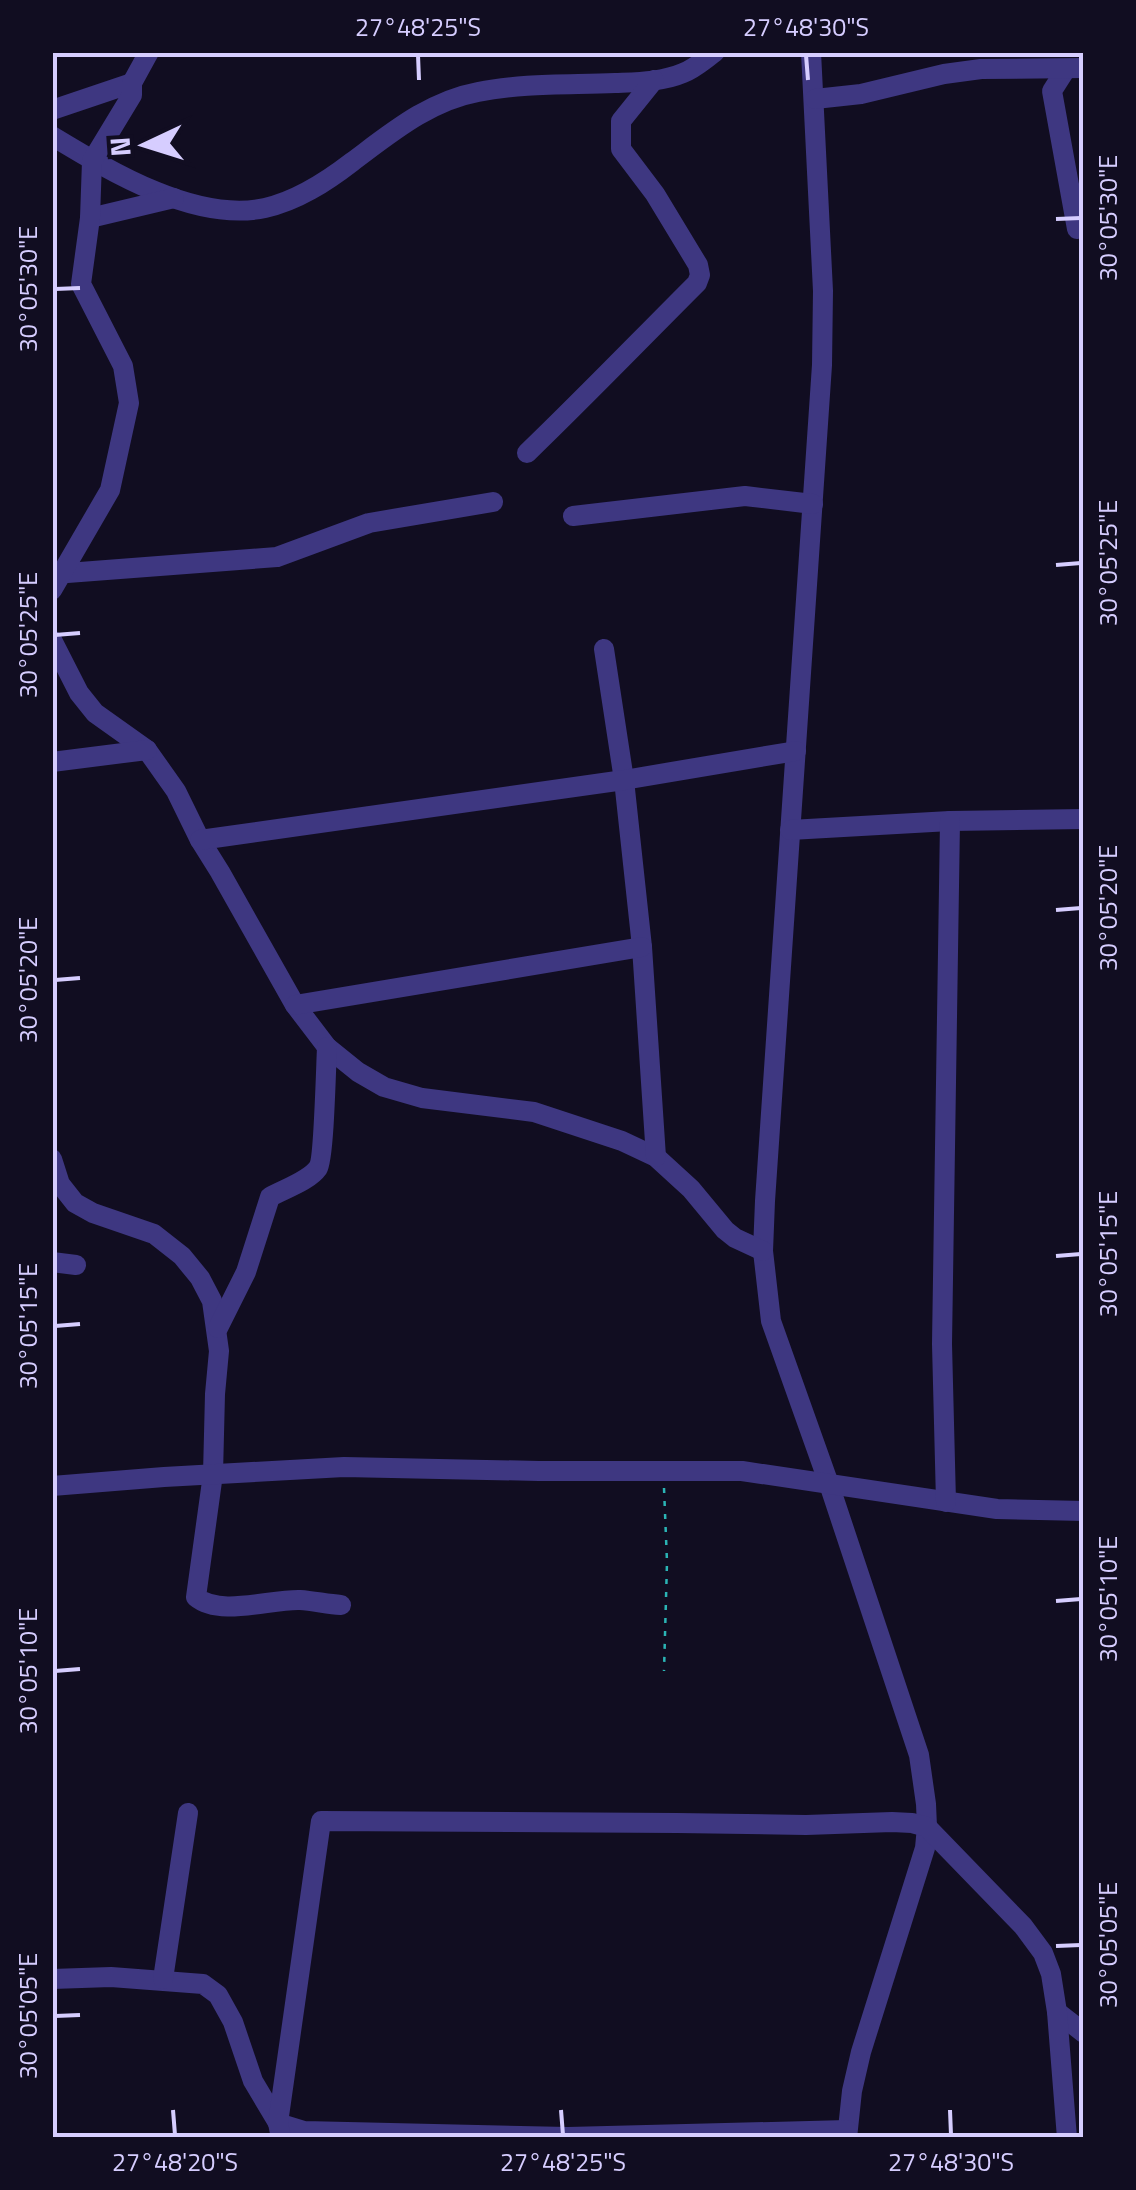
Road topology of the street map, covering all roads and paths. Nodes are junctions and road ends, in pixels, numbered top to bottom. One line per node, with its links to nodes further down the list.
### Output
1 (149, 52): 6 (street)
2 (714, 52): 5 (street)
3 (811, 52): 7 (street)
4 (1075, 69): 7 (street); 13 (street)
5 (654, 80): 11 (street); 14 (street)
6 (132, 83): 8 (street); 10 (street)
7 (815, 99): 16 (street)
8 (52, 110)
9 (52, 136): 10 (street)
10 (92, 161): 11 (street); 12 (street)
11 (174, 198): 12 (street)
12 (90, 218): 18 (street)
13 (1077, 229)
14 (527, 453)
15 (494, 502): 18 (street)
16 (813, 504): 17 (street); 22 (street)
17 (573, 516)
18 (56, 579)
19 (52, 640): 21 (street)
20 (604, 649): 24 (street)
21 (147, 750): 23 (street); 28 (street)
22 (796, 751): 24 (street); 27 (street)
23 (52, 762)
24 (624, 780): 28 (street); 29 (street)
25 (1084, 819): 26 (street)
26 (950, 821): 27 (street); 42 (street)
27 (790, 830): 34 (street)
28 (200, 840): 30 (street)
29 (642, 947): 30 (street); 32 (street)
30 (296, 1005): 31 (street)
31 (328, 1047): 32 (street); 37 (street)
32 (656, 1157): 34 (street)
33 (52, 1160): 37 (street)
34 (764, 1251): 40 (street)
35 (52, 1262): 36 (street)
36 (76, 1265)
37 (218, 1328): 39 (street)
38 (664, 1470): 39 (street); 40 (street); 45 (path)
39 (213, 1474): 41 (street); 44 (street)
40 (828, 1484): 42 (street); 47 (street)
41 (52, 1486)
42 (946, 1502): 43 (street)
43 (1084, 1511)
44 (341, 1605)
45 (664, 1671)
46 (188, 1813): 49 (street)
47 (927, 1827): 50 (street); 52 (street); 53 (street)
48 (52, 1980): 49 (street)
49 (163, 1980): 52 (street)
50 (1057, 2012): 51 (street); 54 (street)
51 (1084, 2032)
52 (280, 2130): 53 (street)
53 (847, 2134)
54 (1067, 2138)

